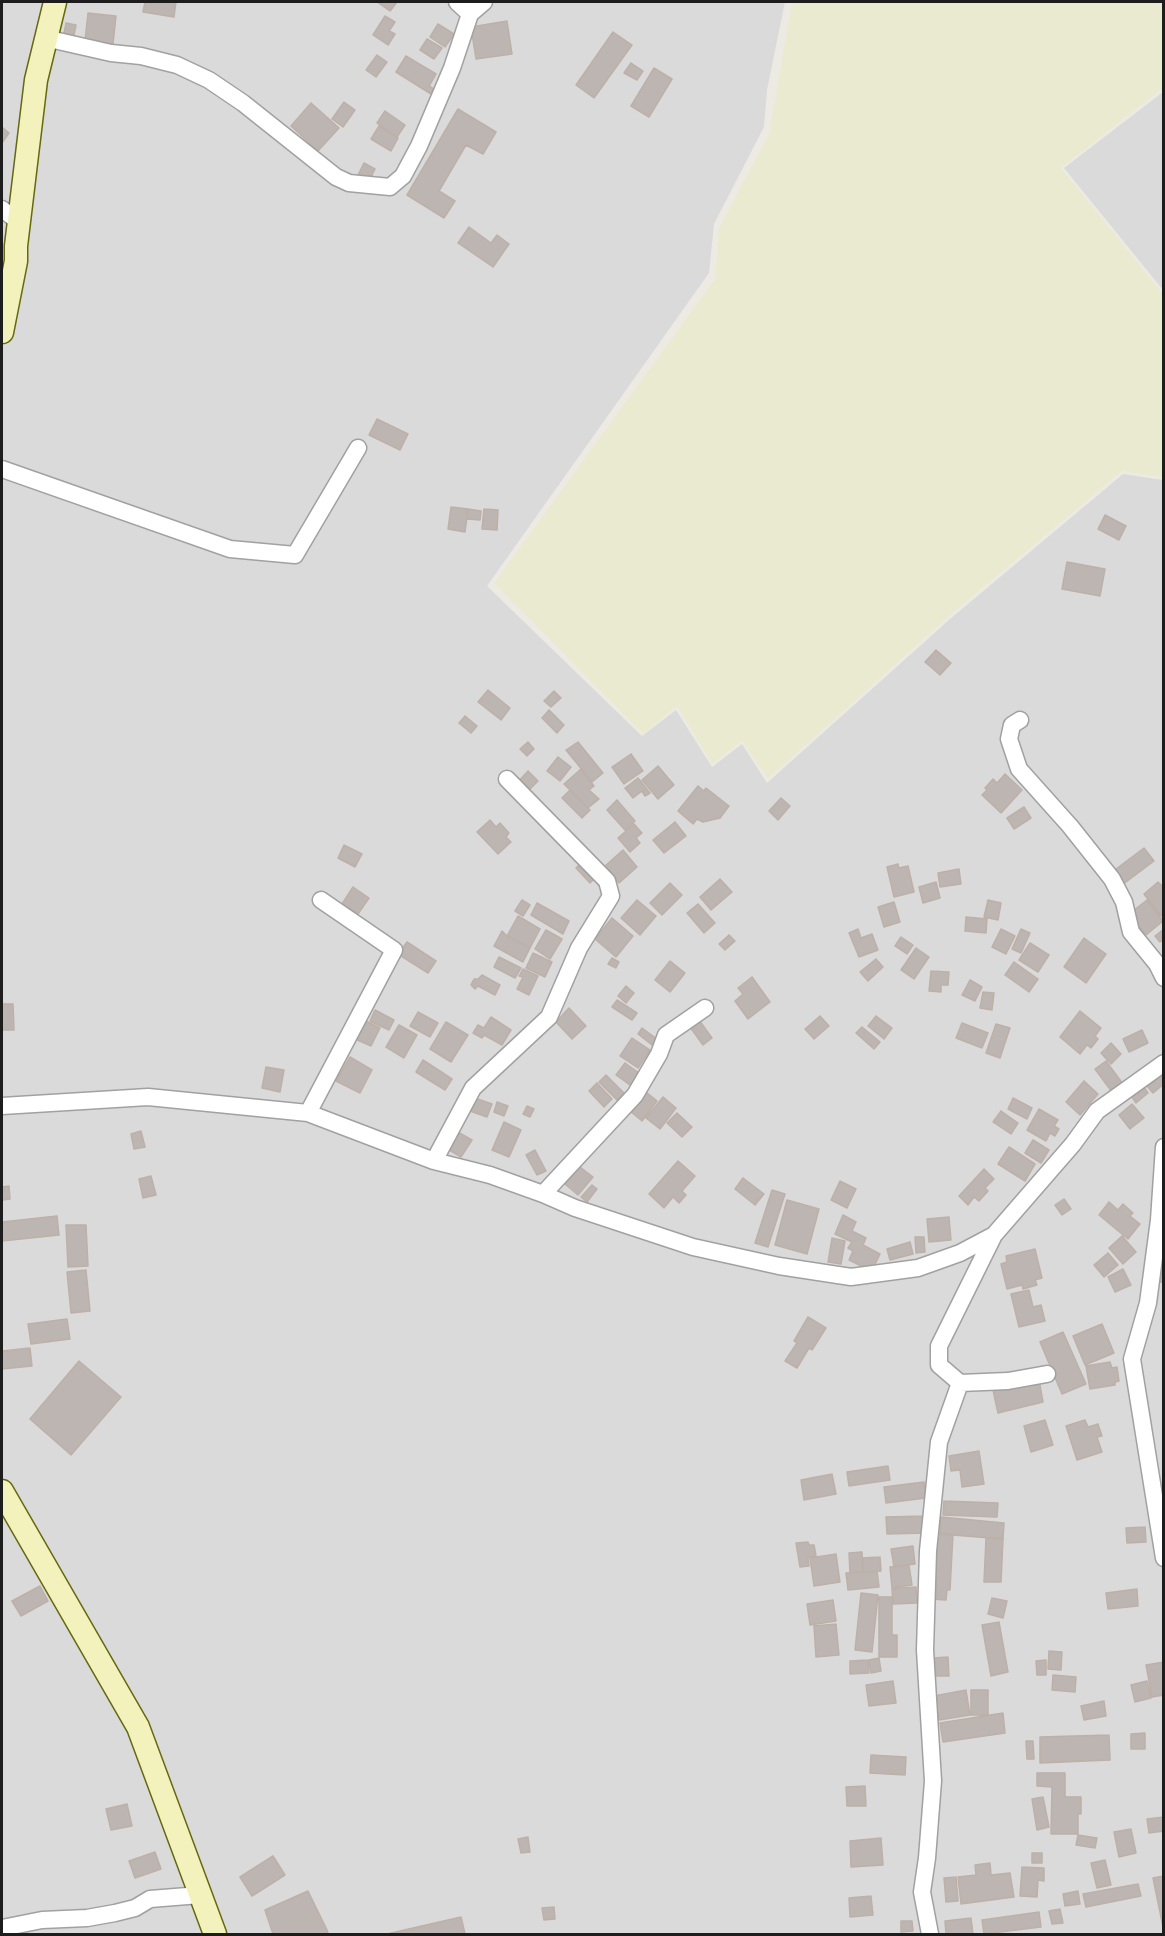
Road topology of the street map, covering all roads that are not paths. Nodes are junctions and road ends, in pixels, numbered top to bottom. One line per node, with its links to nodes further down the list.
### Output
1 (55, 2): 5 (street)
2 (457, 2): 4 (street)
3 (484, 2): 4 (street)
4 (470, 14): 5 (street)
5 (45, 38): 6 (street)
6 (10, 215): 7 (street)
7 (2, 332)
8 (358, 448): 9 (street)
9 (2, 469)
10 (1020, 720): 13 (street)
11 (507, 779): 19 (street)
12 (321, 900): 17 (street)
13 (1164, 978)
14 (705, 1008): 20 (street)
15 (1164, 1064): 21 (street)
16 (2, 1106): 17 (street)
17 (308, 1113): 19 (street)
18 (1164, 1147): 25 (street)
19 (434, 1161): 20 (street)
20 (543, 1194): 21 (street)
21 (994, 1235): 23 (street)
22 (1047, 1374): 23 (street)
23 (960, 1383): 30 (street)
24 (2, 1491): 26 (street)
25 (1164, 1558)
26 (200, 1895): 28 (street); 29 (street)
27 (2, 1928): 28 (street)
28 (29, 1929)
29 (215, 1935)
30 (930, 1935)

